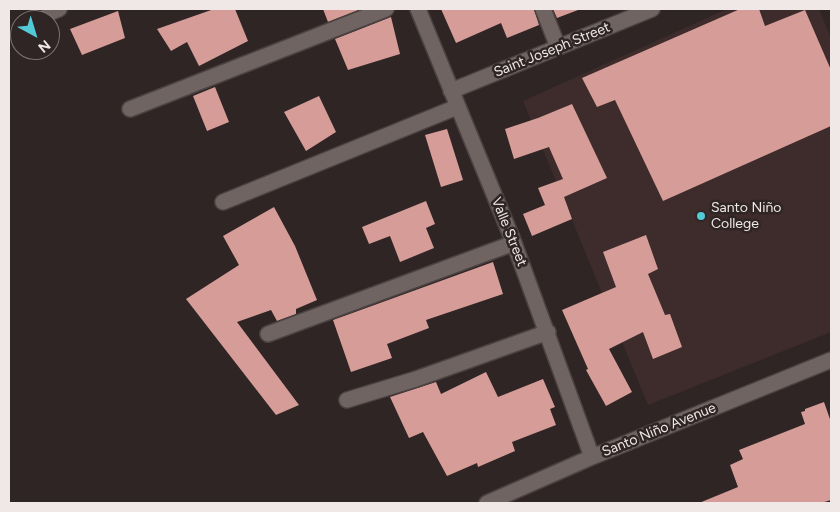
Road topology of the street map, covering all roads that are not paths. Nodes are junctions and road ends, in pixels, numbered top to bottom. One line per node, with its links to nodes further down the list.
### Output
1 (386, 9): 8 (street)
2 (418, 9): 6 (street, Valle Street)
3 (542, 9): 5 (street)
4 (652, 9): 5 (street, Saint Joseph Street)
5 (558, 47): 6 (street, Saint Joseph Street)
6 (451, 91): 7 (street, Valle Street)
7 (457, 107): 9 (street); 10 (street, Valle Street)
8 (130, 109)
9 (224, 202)
10 (514, 243): 11 (street, Valle Street); 12 (street)
11 (548, 332): 14 (street); 15 (street, Valle Street)
12 (268, 334)
13 (831, 360): 15 (street, Santo Niño Avenue)
14 (347, 400)
15 (592, 457): 16 (street, Santo Niño Avenue)
16 (487, 503)

